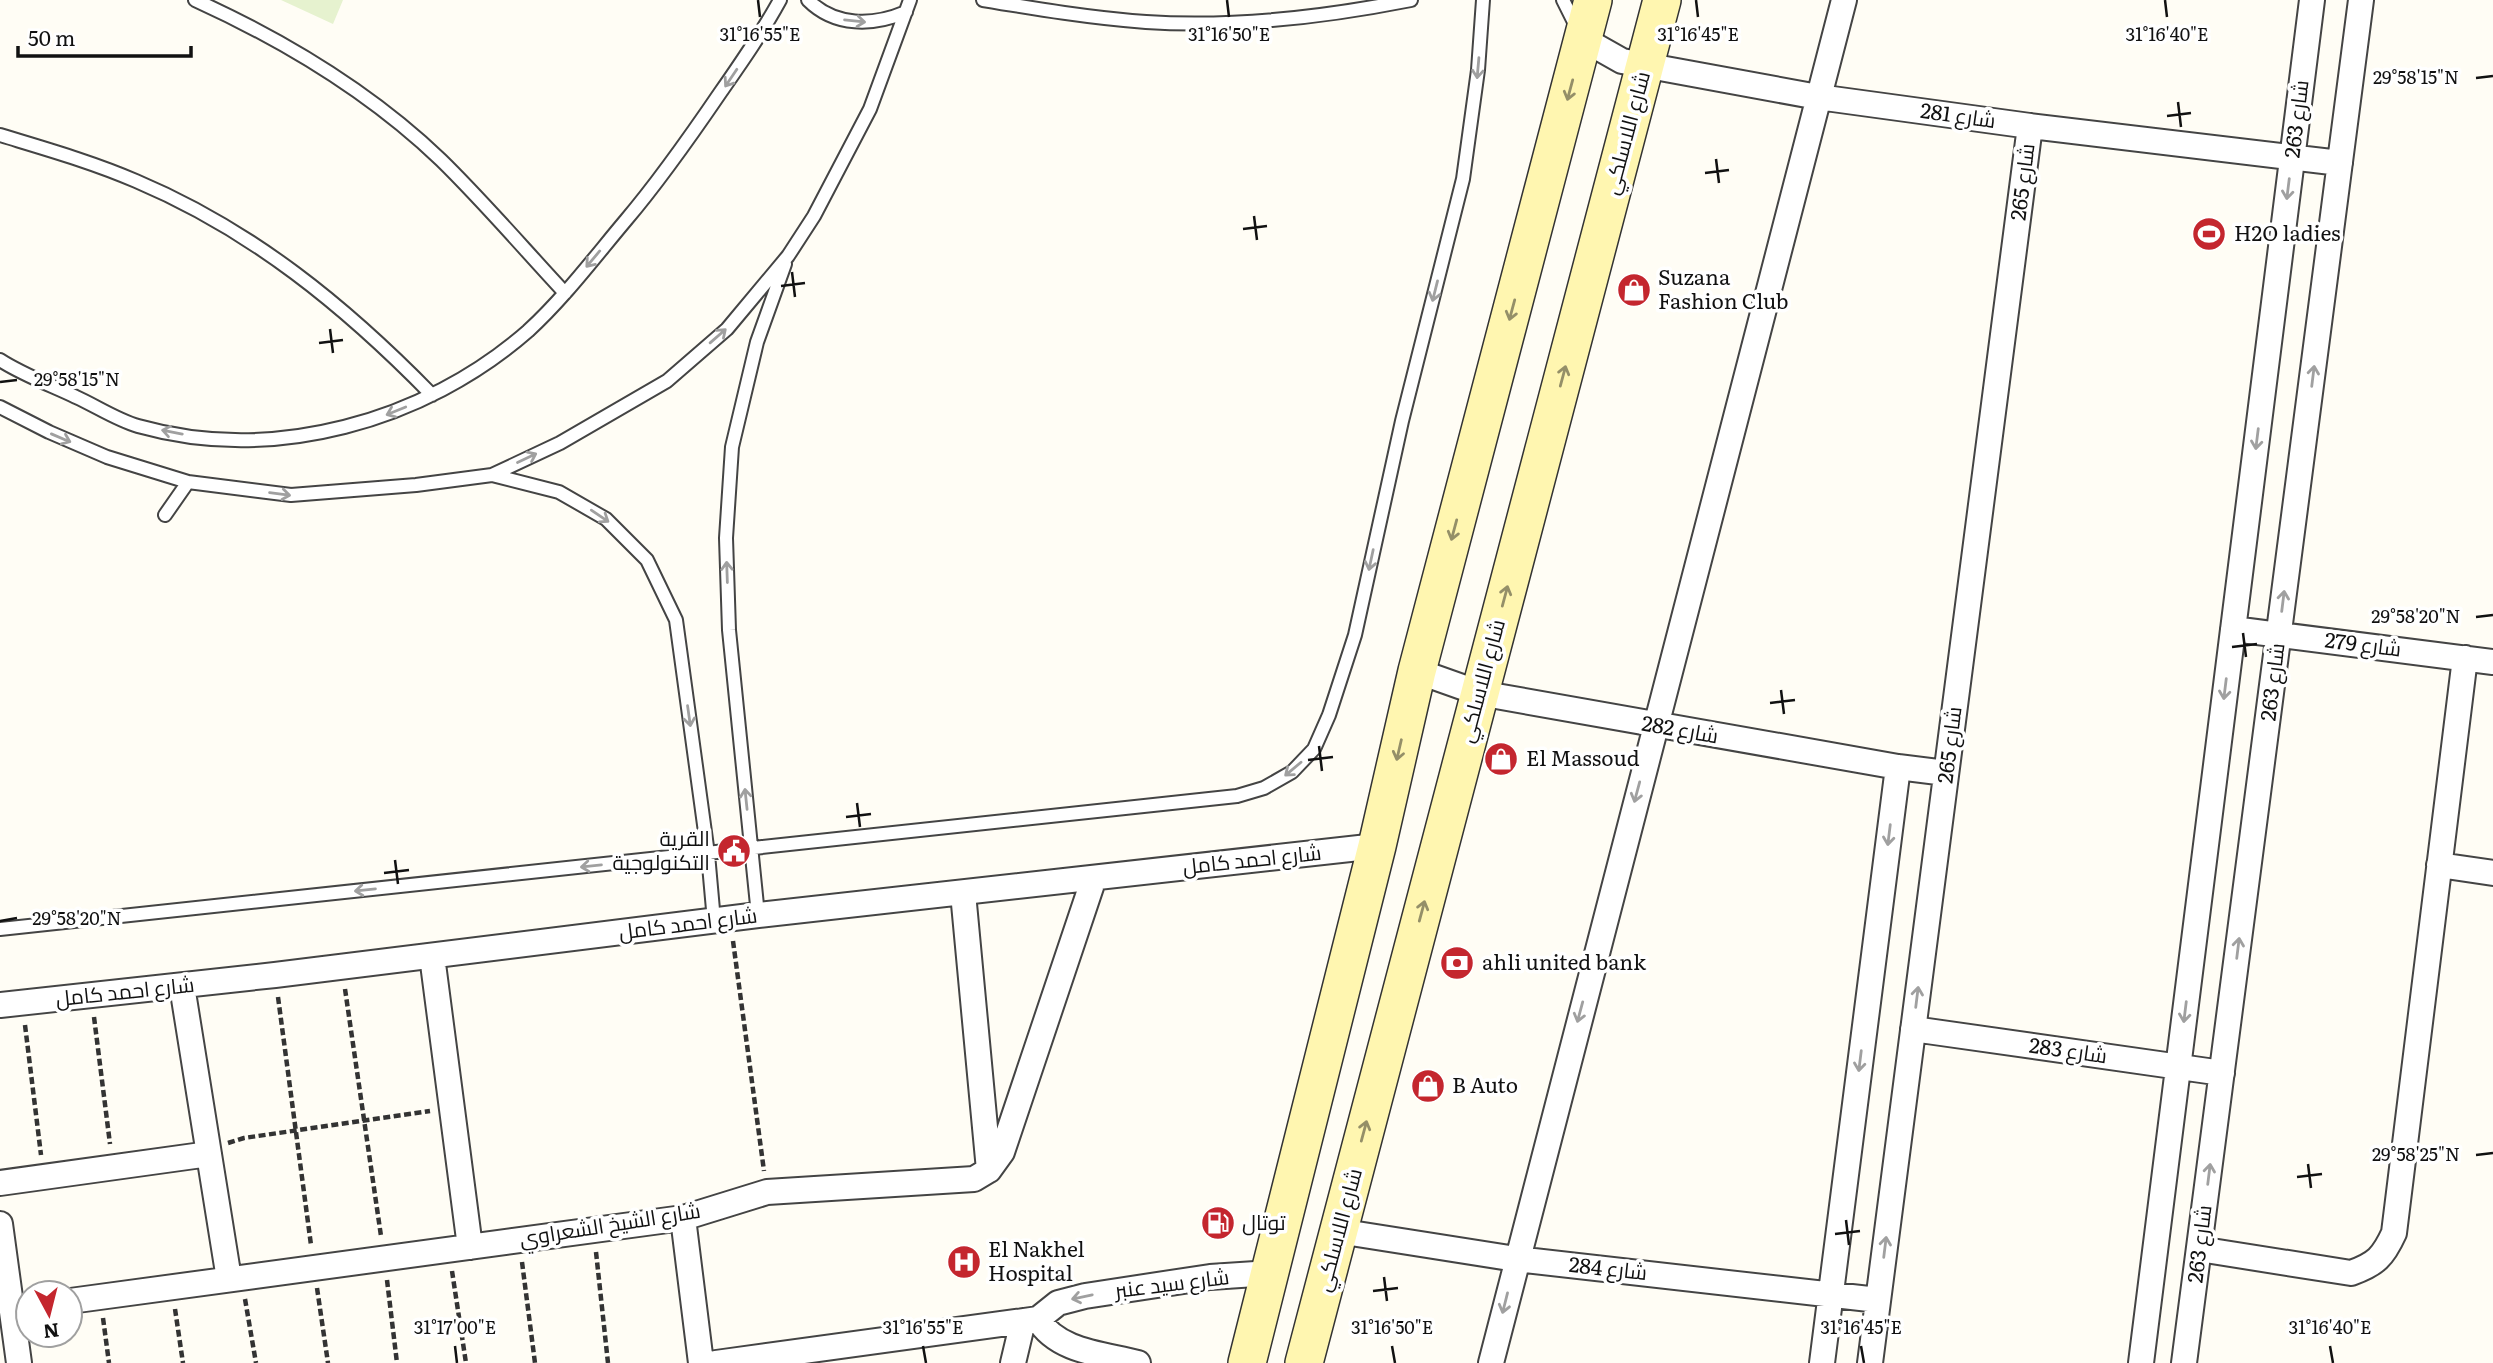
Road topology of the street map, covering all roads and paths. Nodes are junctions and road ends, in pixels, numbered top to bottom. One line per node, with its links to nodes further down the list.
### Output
1 (195, 0): 22 (lane)
2 (780, 0): 22 (lane, one-way to 22)
3 (808, 0): 13 (lane, one-way to 13)
4 (983, 0): 5 (lane)
5 (1411, 0)
6 (1483, 0): 39 (lane, one-way to 39)
7 (1563, 0): 14 (lane)
8 (1593, 0): 14 (main road)
9 (1662, 0): 15 (main road, شارع اللاسلكي)
10 (1844, 0): 16 (street)
11 (2312, 0): 19 (street, شارع 263)
12 (2361, 0): 20 (street, شارع 263)
13 (908, 6): 21 (lane)
14 (1583, 39): 15 (street, شارع 281); 33 (main road, one-way to 33)
15 (1645, 66): 16 (street, شارع 281); 34 (main road, شارع اللاسلكي, one-way to 15)
16 (1818, 97): 17 (street, شارع 281); 35 (street)
17 (2030, 126): 19 (street, شارع 281); 37 (street, شارع 265)
18 (0, 135): 24 (lane)
19 (2292, 157): 20 (street, شارع 281); 29 (street, شارع 263, one-way to 29)
20 (2340, 163): 30 (street, شارع 263, one-way to 20)
21 (788, 256): 26 (lane, one-way to 21); 39 (lane, one-way to 21)
22 (565, 293): 24 (lane)
23 (0, 360): 24 (lane, one-way to 23)
24 (432, 395)
25 (0, 407): 27 (lane, one-way to 27)
26 (492, 475): 27 (lane, one-way to 26); 40 (lane, one-way to 40)
27 (188, 482): 28 (lane)
28 (165, 515)
29 (2233, 629): 30 (street, شارع 279); 55 (street, شارع 263, one-way to 55)
30 (2279, 635): 31 (street, شارع 279); 56 (street, شارع 263, one-way to 30)
31 (2465, 658): 32 (street, شارع 279); 41 (street)
32 (2493, 662)
33 (1417, 671): 34 (street, شارع 282); 38 (main road, one-way to 38)
34 (1479, 693): 35 (street, شارع 282); 69 (main road, شارع اللاسلكي, one-way to 34)
35 (1654, 726): 36 (street, شارع 282); 74 (street, one-way to 74)
36 (1898, 767): 37 (street, شارع 282); 80 (street, one-way to 80)
37 (1946, 773): 54 (street, شارع 265, one-way to 37)
38 (1377, 846): 43 (street, شارع احمد كامل); 76 (main road)
39 (750, 848): 40 (lane); 45 (lane)
40 (708, 854): 46 (lane); 47 (lane, one-way to 47)
41 (2439, 865): 42 (street); 72 (street)
42 (2493, 873)
43 (1094, 878): 44 (street, شارع احمد كامل); 62 (street)
44 (963, 893): 45 (street, شارع احمد كامل); 62 (street)
45 (758, 915): 46 (street, شارع احمد كامل)
46 (722, 920): 48 (street, شارع احمد كامل); 65 (path)
47 (0, 929)
48 (432, 956): 49 (street, شارع احمد كامل); 57 (street)
49 (342, 967): 50 (street, شارع احمد كامل); 58 (path)
50 (275, 975): 51 (street, شارع احمد كامل); 59 (path)
51 (182, 986): 52 (street, شارع احمد كامل); 60 (street)
52 (92, 996): 53 (street, شارع احمد كامل); 61 (path)
53 (11, 1004): 63 (path)
54 (1913, 1029): 55 (street, شارع 283); 83 (street, شارع 265, one-way to 54)
55 (2178, 1066): 56 (street, شارع 283); 102 (street, شارع 263)
56 (2222, 1073): 72 (street, شارع 263, one-way to 56)
57 (452, 1107): 58 (path); 71 (street)
58 (365, 1120): 59 (path); 73 (path)
59 (295, 1130): 60 (path); 75 (path)
60 (209, 1154): 61 (street); 77 (street)
61 (112, 1167): 63 (street)
62 (989, 1170): 65 (street, شارع الشيخ الشعراوي)
63 (44, 1177): 64 (street)
64 (0, 1183)
65 (767, 1192): 66 (street, شارع الشيخ الشعراوي)
66 (683, 1218): 68 (street, شارع الشيخ الشعراوي); 93 (street)
67 (0, 1224): 78 (street)
68 (593, 1230): 70 (street, شارع الشيخ الشعراوي); 92 (path)
69 (1338, 1231): 74 (street, شارع 284); 98 (main road, شارع اللاسلكي)
70 (519, 1240): 71 (street, شارع الشيخ الشعراوي); 91 (path)
71 (460, 1248): 73 (street, شارع الشيخ الشعراوي); 90 (path)
72 (2199, 1249): 103 (street, شارع 263)
73 (384, 1258): 75 (street, شارع الشيخ الشعراوي); 89 (path)
74 (1516, 1259): 80 (street, شارع 284); 99 (street, one-way to 99)
75 (314, 1268): 77 (street, شارع الشيخ الشعراوي); 88 (path)
76 (1271, 1273): 84 (street, شارع سيد عنبر, one-way to 84); 97 (main road)
77 (235, 1278): 79 (street, شارع الشيخ الشعراوي); 87 (path)
78 (14, 1282)
79 (172, 1287): 81 (street, شارع الشيخ الشعراوي); 86 (path)
80 (1830, 1295): 83 (street, شارع 284); 100 (street)
81 (99, 1297): 82 (street, شارع الشيخ الشعراوي); 85 (path)
82 (84, 1299)
83 (1878, 1300): 101 (street, شارع 265)
84 (1030, 1320): 94 (street, شارع سيد عنبر); 95 (street); 96 (street)
85 (109, 1363)
86 (183, 1363)
87 (256, 1363)
88 (328, 1363)
89 (397, 1363)
90 (466, 1363)
91 (535, 1363)
92 (608, 1363)
93 (701, 1363)
94 (716, 1363)
95 (1013, 1363)
96 (1138, 1363)
97 (1247, 1363)
98 (1304, 1363)
99 (1491, 1363)
100 (1822, 1363)
101 (1870, 1363)
102 (2141, 1363)
103 (2184, 1363)

